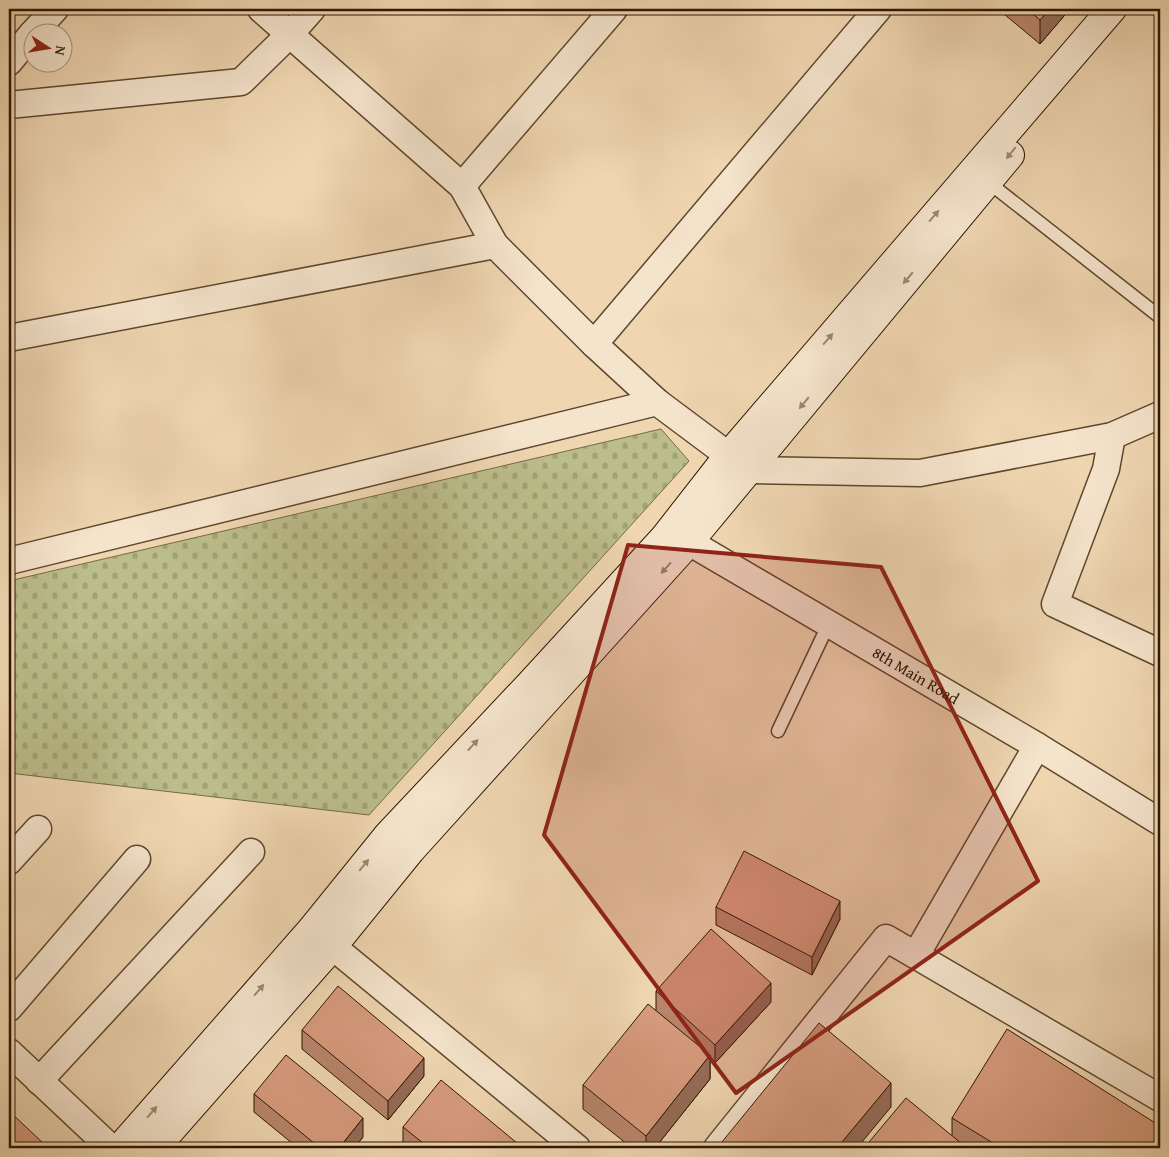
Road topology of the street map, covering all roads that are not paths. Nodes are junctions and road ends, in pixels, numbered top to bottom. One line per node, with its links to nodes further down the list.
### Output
1 (55, 9): 8 (street)
2 (261, 9): 9 (street)
3 (312, 9): 9 (street)
4 (614, 9): 14 (street)
5 (878, 9): 18 (street)
6 (1112, 9): 22 (street, one-way to 6)
7 (1133, 9): 13 (street, one-way to 13)
8 (43, 22)
9 (290, 34): 12 (street); 14 (street)
10 (22, 46): 11 (street)
11 (9, 62)
12 (9, 105)
13 (988, 182): 16 (lane); 22 (street, one-way to 22)
14 (462, 186): 15 (street)
15 (495, 245): 17 (street); 18 (street)
16 (1160, 317)
17 (9, 338)
18 (594, 344): 19 (street)
19 (658, 402): 22 (street); 24 (street)
20 (1160, 414): 21 (street)
21 (1112, 436): 22 (street); 26 (street)
22 (738, 463): 23 (street)
23 (680, 536): 25 (street, 8th Main Road); 27 (street)
24 (9, 561)
25 (828, 624): 28 (lane); 29 (street, 8th Main Road)
26 (1160, 653)
27 (539, 692): 35 (street, one-way to 27); 36 (street)
28 (778, 731)
29 (1037, 746): 30 (street, 8th Main Road); 37 (street)
30 (1160, 822)
31 (38, 829): 34 (street)
32 (252, 852): 40 (street)
33 (136, 858): 38 (street)
34 (9, 861)
35 (312, 930): 36 (street); 43 (street, one-way to 35)
36 (333, 946): 44 (street); 45 (street)
37 (916, 956): 41 (street); 46 (street)
38 (9, 1008)
39 (9, 1052): 40 (street)
40 (39, 1081): 42 (street)
41 (1160, 1098)
42 (110, 1148)
43 (120, 1148)
44 (156, 1148)
45 (577, 1148)
46 (717, 1148)

